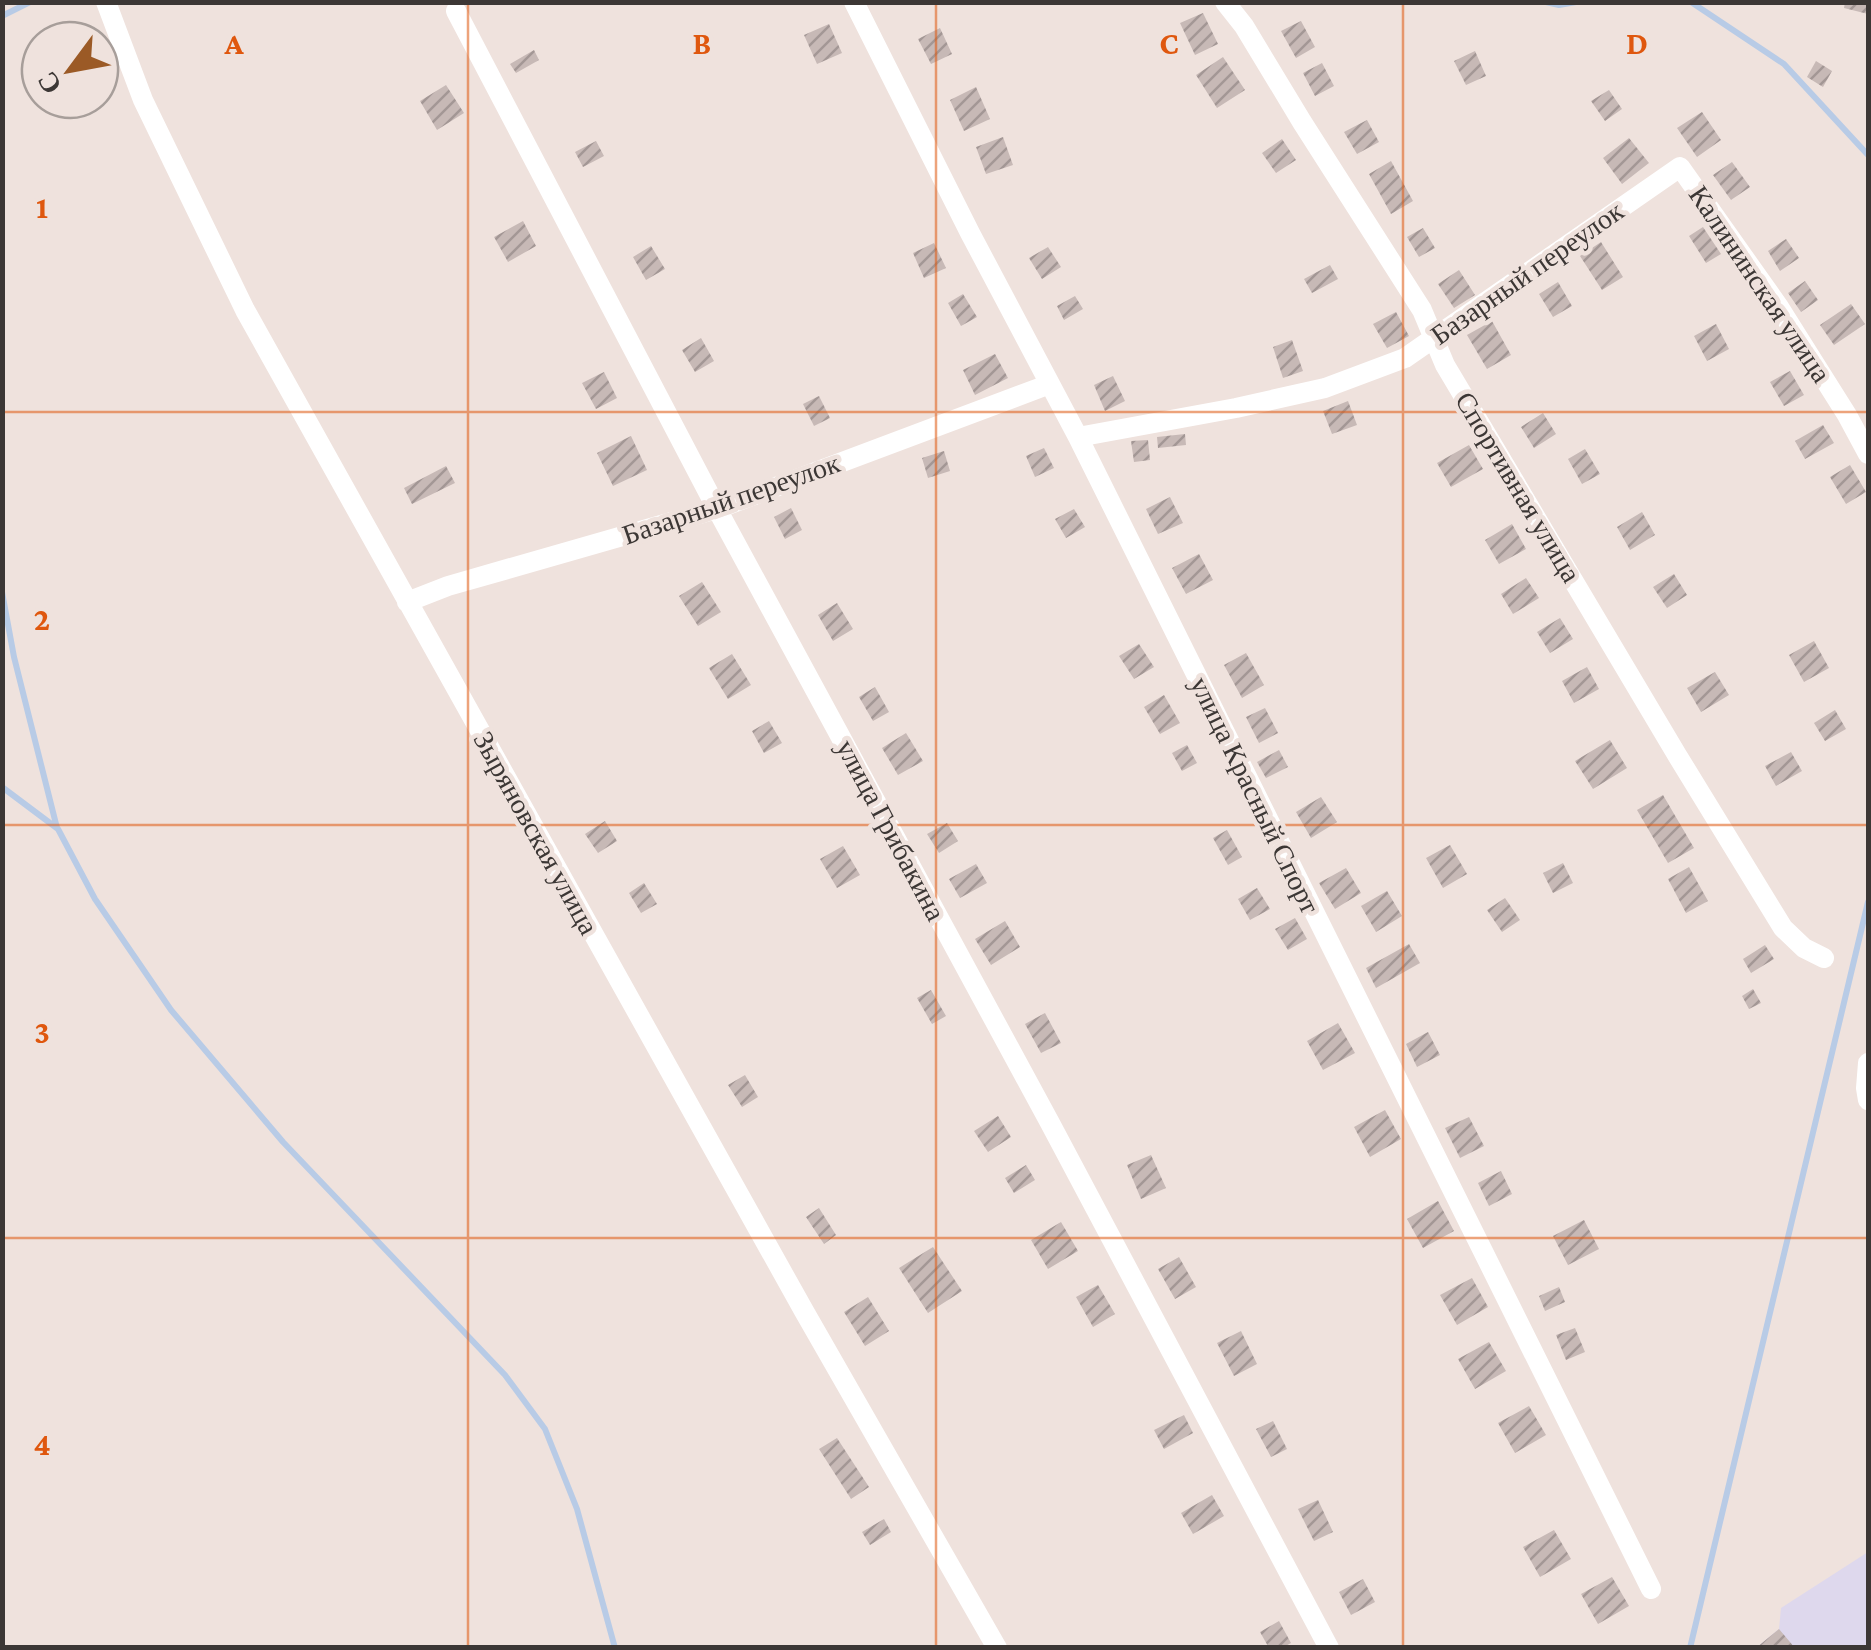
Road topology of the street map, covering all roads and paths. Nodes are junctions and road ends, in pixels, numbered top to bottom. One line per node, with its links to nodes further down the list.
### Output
1 (106, 2): 11 (street, Зыряновская улица)
2 (854, 2): 7 (street, улица Красный Спорт)
3 (1225, 2): 6 (street, Спортивная улица)
4 (456, 11): 10 (street, улица Грибакина)
5 (1680, 167): 6 (street, Базарный переулок); 9 (street, Калининская улица)
6 (1433, 338): 8 (street, Базарный переулок); 12 (street, Спортивная улица)
7 (1050, 384): 8 (street, улица Красный Спорт); 10 (street, Базарный переулок)
8 (1078, 437): 15 (street, улица Красный Спорт)
9 (1868, 454)
10 (717, 508): 11 (street, Базарный переулок); 17 (street, улица Грибакина)
11 (407, 602): 16 (street, Зыряновская улица)
12 (1824, 958)
13 (1868, 1063): 14 (street)
14 (1868, 1100)
15 (1650, 1589)
16 (997, 1648)
17 (1329, 1648)

